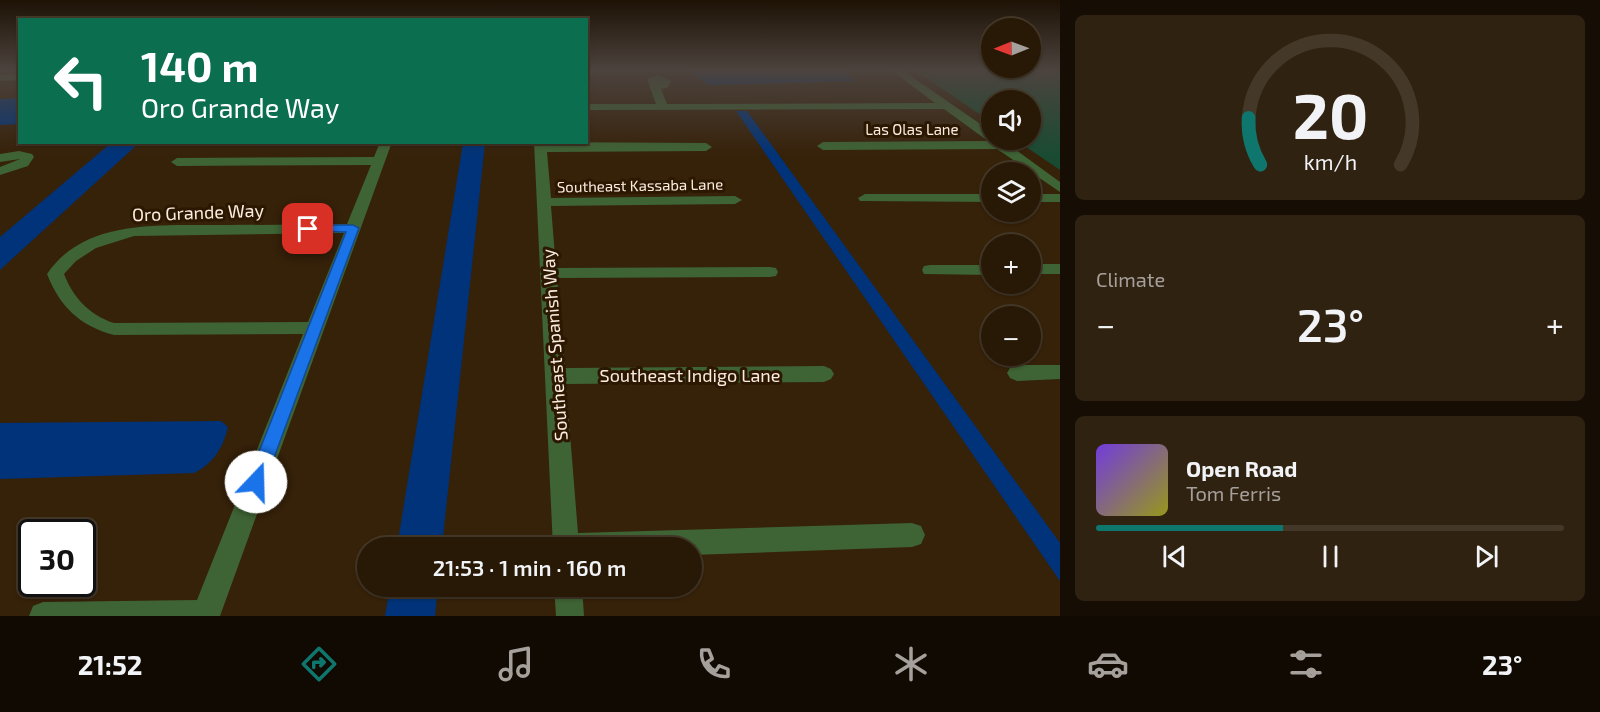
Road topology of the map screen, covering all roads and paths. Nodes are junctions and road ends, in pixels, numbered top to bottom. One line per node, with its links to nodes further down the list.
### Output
1 (660, 99): 5 (street)
2 (937, 99): 3 (street)
3 (947, 106): 5 (street); 6 (street)
4 (588, 107): 5 (street)
5 (663, 107)
6 (981, 131)
7 (981, 141): 9 (street, Las Olas Lane)
8 (541, 145): 10 (street); 22 (street, Southeast Spanish Way)
9 (823, 146)
10 (706, 147)
11 (1007, 150): 16 (street)
12 (383, 152): 14 (street); 23 (street)
13 (0, 158): 15 (street)
14 (177, 162)
15 (0, 171)
16 (1060, 188)
17 (866, 198): 18 (street)
18 (981, 198)
19 (1041, 198): 20 (street)
20 (1060, 198)
21 (735, 200): 22 (street, Southeast Kassaba Lane)
22 (544, 202): 29 (street, Southeast Spanish Way)
23 (353, 228): 30 (street); 30 (street, Oro Grande Way)
24 (1041, 269): 25 (street)
25 (1060, 269)
26 (930, 270): 27 (street)
27 (981, 270)
28 (770, 272): 29 (street)
29 (549, 273): 34 (street, Southeast Spanish Way)
30 (315, 328): 39 (street)
31 (1060, 372): 32 (street)
32 (1017, 373)
33 (824, 374): 34 (street, Southeast Indigo Lane)
34 (556, 376): 36 (street, Southeast Spanish Way)
35 (912, 535): 37 (street)
36 (565, 537)
37 (702, 542)
38 (569, 597): 41 (street)
39 (205, 615): 40 (street)
40 (43, 616)
41 (570, 616)

